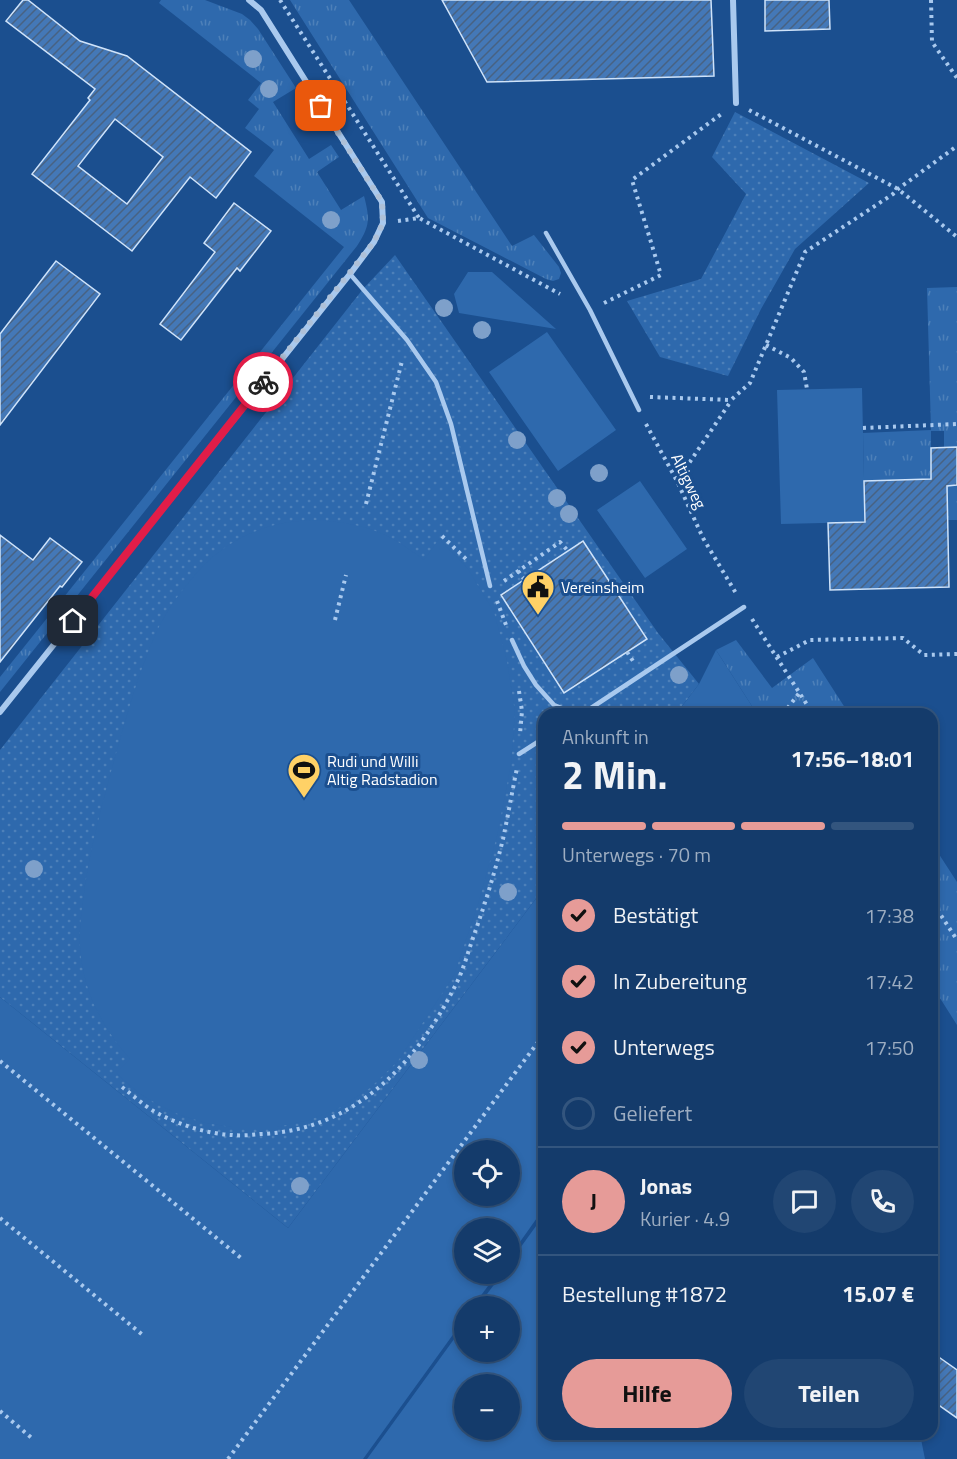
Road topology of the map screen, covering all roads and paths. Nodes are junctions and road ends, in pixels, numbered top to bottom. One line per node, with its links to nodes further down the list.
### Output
1 (249, 0): 11 (street)
2 (280, 0): 12 (path)
3 (733, 0): 6 (street)
4 (931, 0): 5 (path)
5 (957, 78)
6 (736, 103): 8 (path); 12 (path)
7 (957, 146): 8 (path)
8 (898, 189): 10 (path); 14 (path)
9 (546, 233): 12 (lane)
10 (957, 237)
11 (350, 274): 13 (lane); 39 (street)
12 (590, 310): 16 (lane)
13 (407, 340): 22 (path); 28 (lane)
14 (766, 345): 15 (path); 17 (path)
15 (807, 389)
16 (632, 397): 17 (path); 18 (lane)
17 (731, 400): 21 (path)
18 (639, 410): 21 (path, Altigweg)
19 (957, 424): 20 (path)
20 (863, 428)
21 (677, 481): 29 (path, Altigweg)
22 (366, 504)
23 (568, 551): 24 (path)
24 (518, 571): 26 (path); 27 (path)
25 (346, 575): 30 (path)
26 (524, 579)
27 (500, 583)
28 (490, 586)
29 (744, 607): 33 (path, Altigweg); 36 (lane)
30 (335, 620)
31 (512, 640): 35 (lane)
32 (957, 654): 33 (path)
33 (777, 657): 34 (path, Altigweg)
34 (800, 692): 37 (path); 38 (path, Altigweg)
35 (562, 708)
36 (591, 708)
37 (788, 708)
38 (809, 708)
39 (0, 712)
40 (538, 742): 41 (lane)
41 (519, 754): 46 (path)
42 (938, 911): 43 (path)
43 (957, 940)
44 (538, 1042): 52 (path)
45 (0, 1061): 48 (path)
46 (122, 1087)
47 (0, 1218): 49 (path)
48 (241, 1258)
49 (144, 1336)
50 (0, 1411): 51 (path)
51 (34, 1440)
52 (228, 1459)

